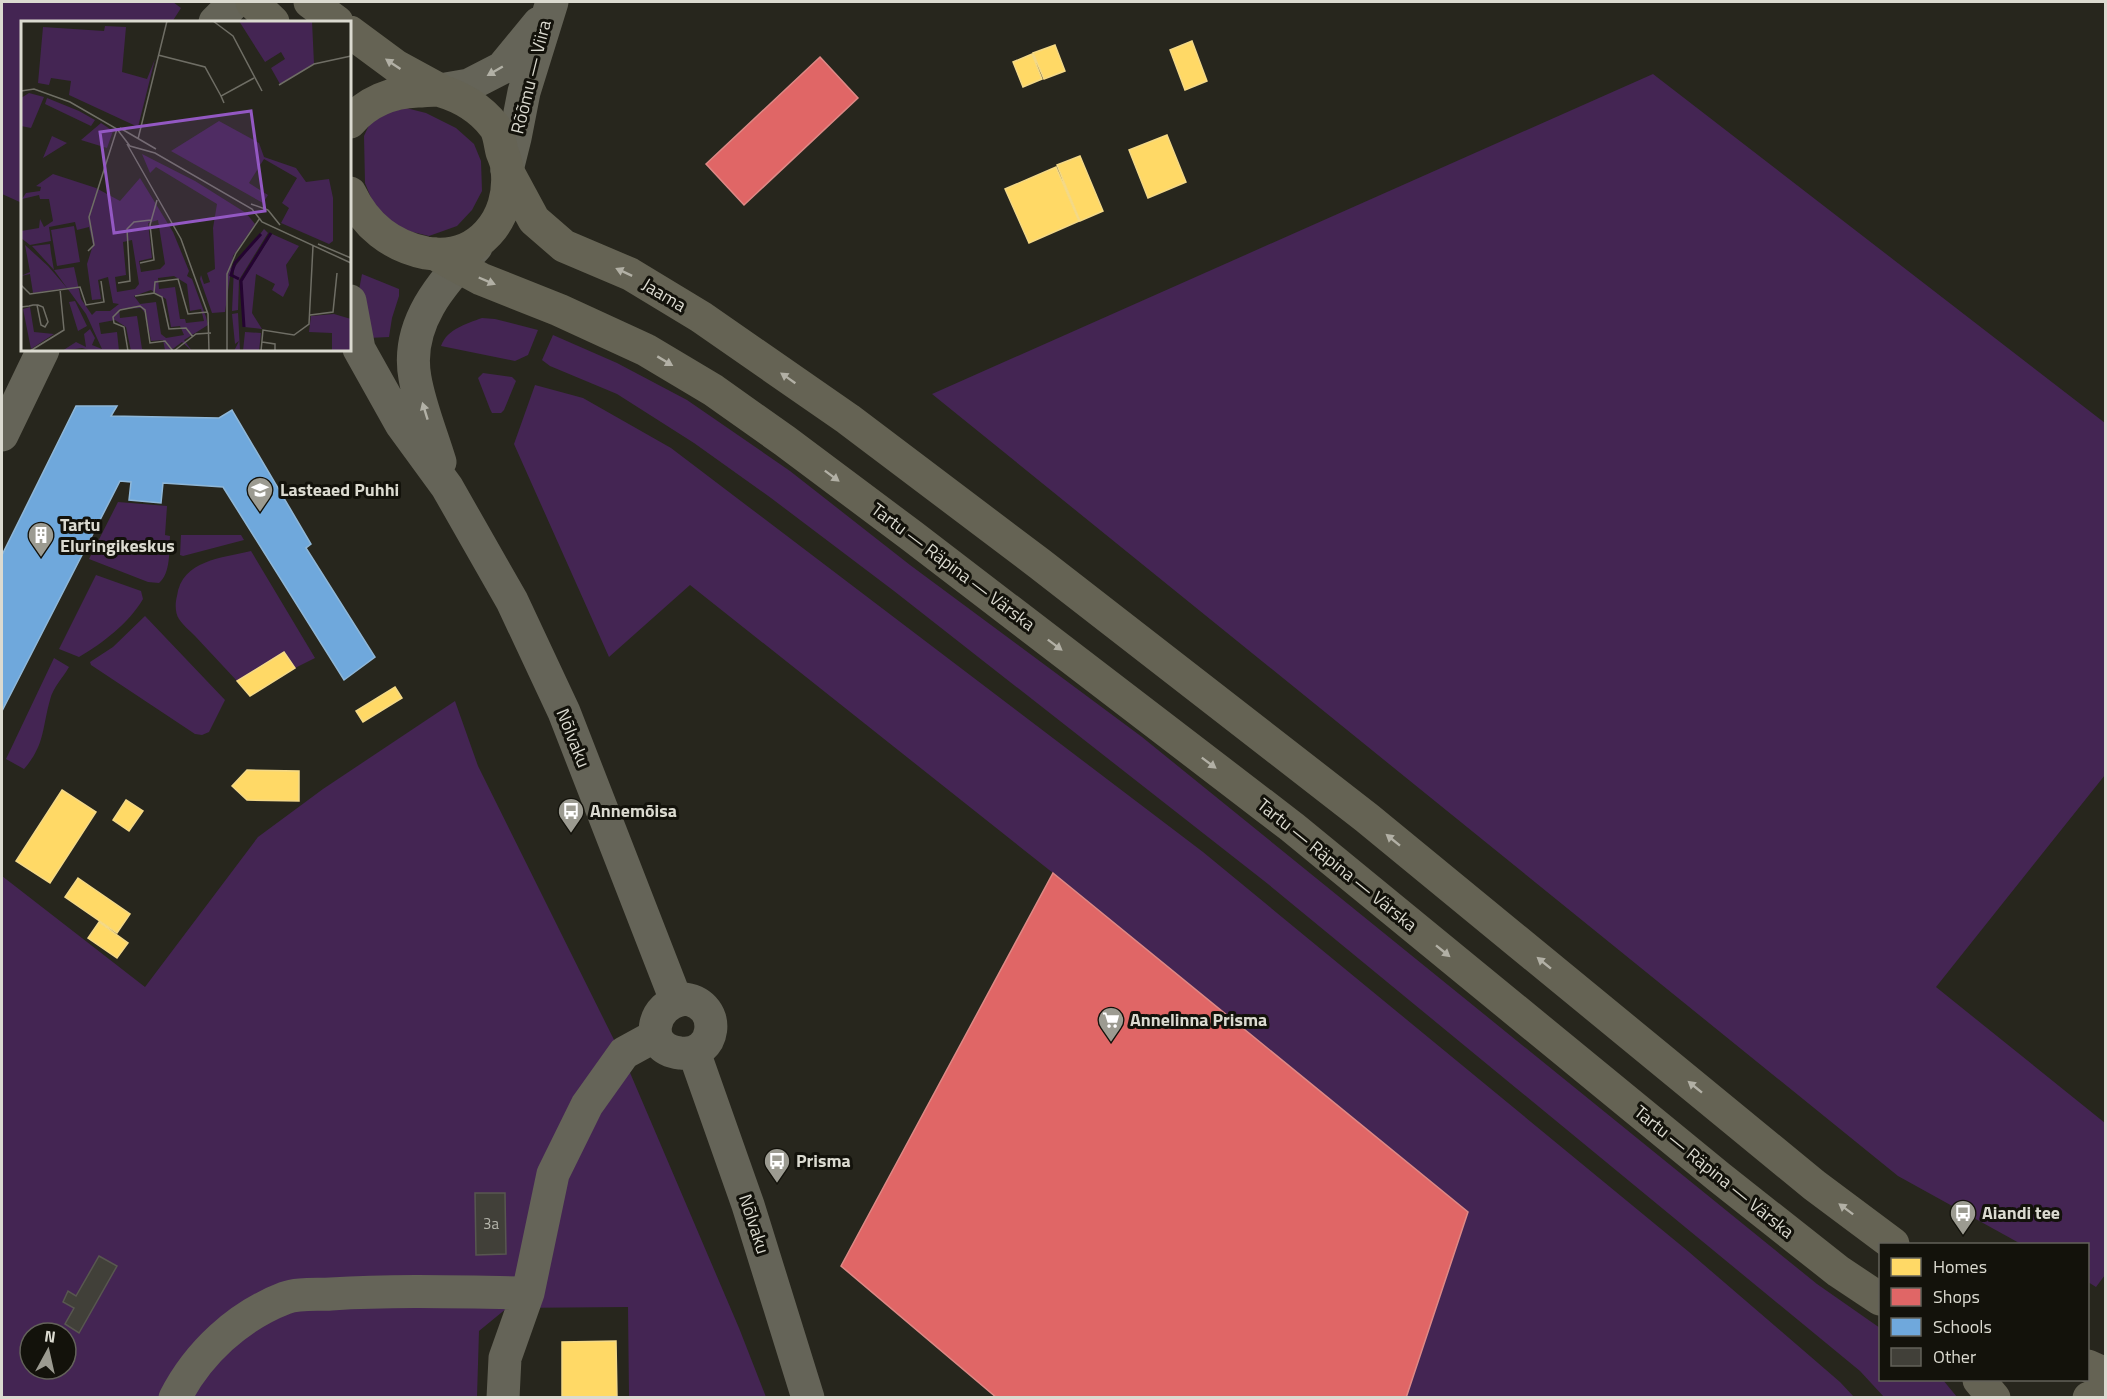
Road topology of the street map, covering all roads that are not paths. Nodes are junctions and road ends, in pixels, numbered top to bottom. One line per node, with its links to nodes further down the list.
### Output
1 (235, 2): 5 (street)
2 (252, 2): 6 (main road)
3 (310, 2): 7 (main road)
4 (550, 7): 9 (street, Rõõmu — Viira, one-way to 9); 11 (street, Rõõmu — Viira)
5 (215, 21)
6 (272, 21)
7 (336, 21)
8 (351, 33): 9 (main road, one-way to 8)
9 (440, 90): 10 (main road); 11 (main road)
10 (351, 121)
11 (507, 170): 13 (main road); 21 (main road, Jaama, one-way to 11)
12 (351, 195): 13 (main road)
13 (447, 260): 17 (street, Nõlvaku, one-way to 13); 23 (main road, Tartu — Räpina — Värska, one-way to 23)
14 (351, 306): 17 (street, Nõlvaku)
15 (43, 351): 16 (street)
16 (2, 435)
17 (447, 487): 18 (street, Nõlvaku)
18 (676, 1000): 19 (street); 20 (street)
19 (656, 1036): 20 (street); 22 (street)
20 (694, 1052): 30 (street, Nõlvaku)
21 (1890, 1243)
22 (528, 1293): 28 (street); 29 (street)
23 (1879, 1298)
24 (2089, 1366): 25 (main road)
25 (2106, 1374)
26 (1980, 1381): 31 (main road)
27 (2106, 1392): 32 (main road)
28 (175, 1398)
29 (503, 1398)
30 (808, 1398)
31 (1994, 1398)
32 (2089, 1398)

